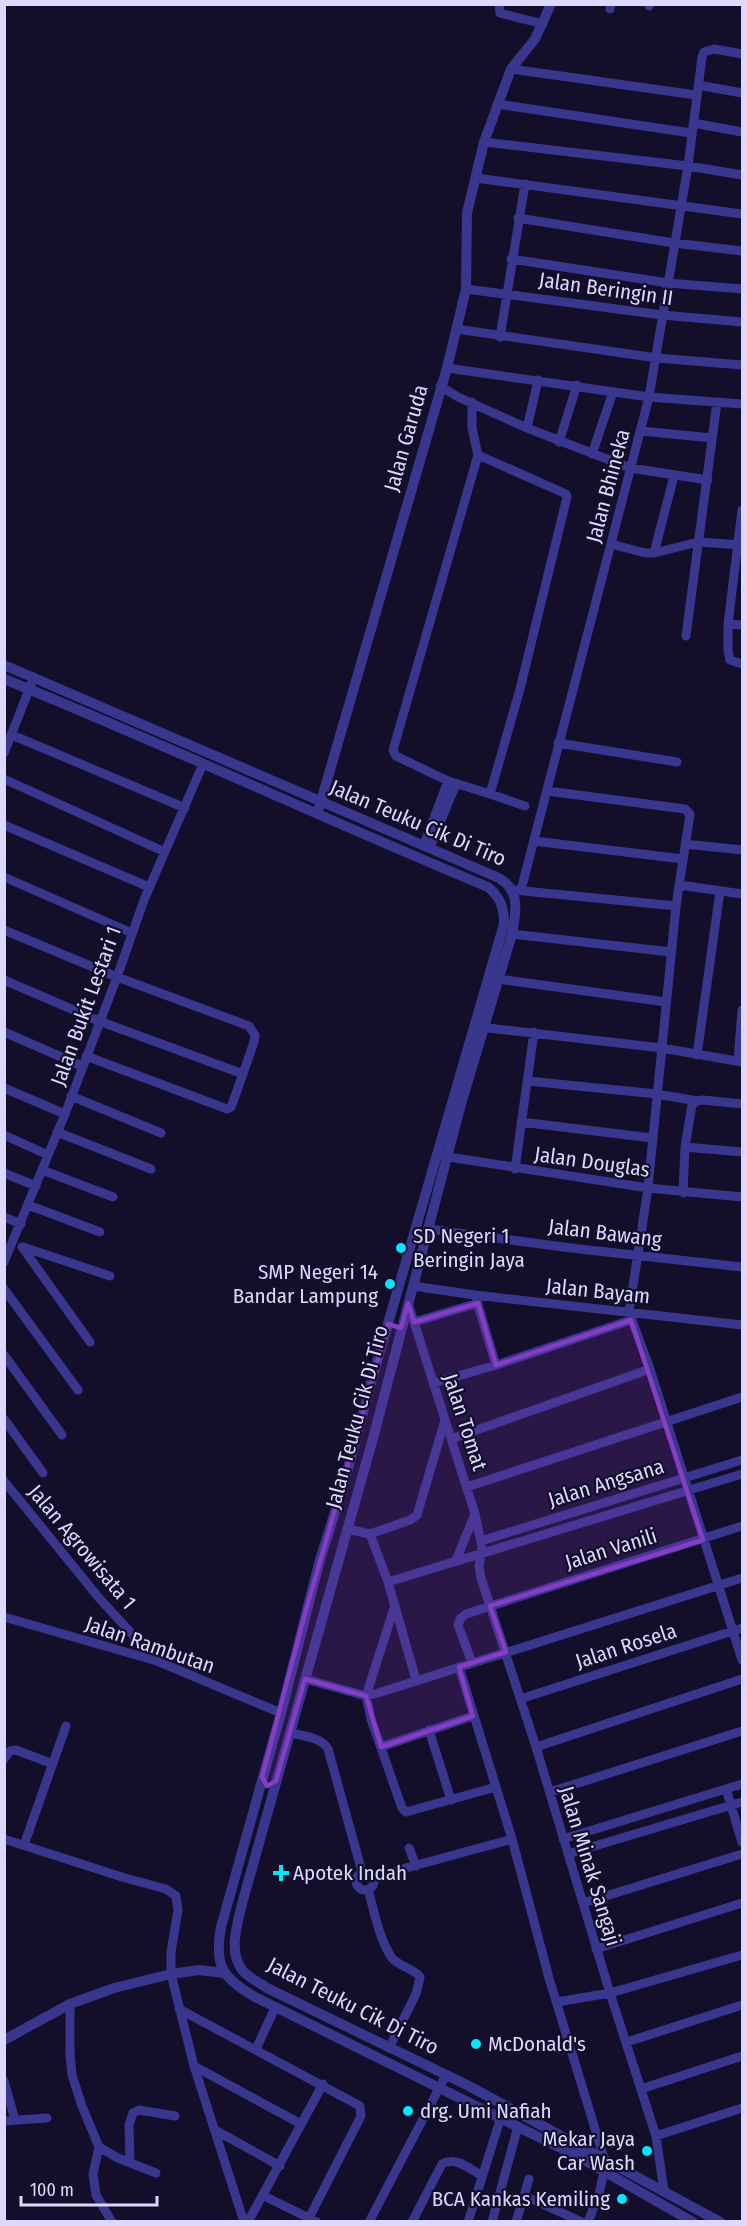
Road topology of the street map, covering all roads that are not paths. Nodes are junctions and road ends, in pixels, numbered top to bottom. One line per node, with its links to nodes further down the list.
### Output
1 (499, 4): 3 (street)
2 (551, 4): 3 (street, Jalan Garuda)
3 (543, 24): 5 (street, Jalan Garuda)
4 (742, 54): 6 (street, Jalan Bhineka)
5 (511, 69): 6 (street); 8 (street, Jalan Garuda)
6 (697, 90): 7 (street); 9 (street, Jalan Bhineka)
7 (742, 93)
8 (497, 104): 9 (street); 11 (street, Jalan Garuda)
9 (692, 128): 10 (street); 12 (street, Jalan Bhineka)
10 (742, 132)
11 (484, 142): 12 (street); 14 (street, Jalan Garuda)
12 (688, 166): 13 (street); 16 (street, Jalan Bhineka)
13 (742, 175)
14 (476, 178): 15 (street); 23 (street, Jalan Garuda)
15 (525, 184): 16 (street); 18 (street)
16 (681, 205): 17 (street); 19 (street, Jalan Bhineka)
17 (742, 214)
18 (518, 218): 19 (street); 21 (street)
19 (674, 243): 20 (street); 22 (street, Jalan Bhineka)
20 (742, 251)
21 (511, 259): 22 (street); 25 (street)
22 (668, 283): 24 (street); 26 (street, Jalan Bhineka)
23 (466, 289): 25 (street, Jalan Beringin II); 28 (street, Jalan Garuda)
24 (742, 290)
25 (507, 294): 26 (street, Jalan Beringin II); 29 (street)
26 (662, 315): 27 (street, Jalan Beringin II); 30 (street, Jalan Bhineka)
27 (742, 322)
28 (456, 329): 29 (street); 32 (street, Jalan Garuda)
29 (500, 337): 30 (street)
30 (657, 358): 31 (street); 37 (street, Jalan Bhineka)
31 (742, 364)
32 (447, 368): 33 (street); 34 (street, Jalan Garuda)
33 (538, 380): 35 (street); 41 (street)
34 (440, 386): 38 (street); 73 (street, Jalan Garuda)
35 (577, 386): 36 (street); 44 (street)
36 (613, 392): 37 (street); 45 (street)
37 (649, 397): 39 (street); 42 (street, Jalan Bhineka)
38 (472, 402): 41 (street); 46 (street)
39 (717, 402): 40 (street); 43 (street)
40 (742, 404)
41 (527, 428): 44 (street)
42 (641, 431): 43 (street); 47 (street, Jalan Bhineka)
43 (712, 438): 49 (street)
44 (559, 442): 45 (street)
45 (592, 454): 47 (street)
46 (478, 455): 70 (street); 72 (street)
47 (630, 468): 48 (street); 52 (street, Jalan Bhineka)
48 (674, 476): 49 (street); 54 (street)
49 (708, 480): 51 (street)
50 (742, 510): 53 (street)
51 (698, 542): 53 (street); 54 (street); 58 (street)
52 (611, 544): 54 (street); 65 (street, Jalan Bhineka)
53 (740, 545): 55 (street)
54 (654, 553)
55 (738, 584): 56 (street)
56 (728, 624): 57 (street); 59 (street)
57 (742, 625)
58 (686, 636)
59 (742, 664)
60 (4, 665): 61 (street, Jalan Teuku Cik Di Tiro)
61 (34, 677): 63 (street); 73 (street, Jalan Teuku Cik Di Tiro)
62 (4, 679): 63 (street, Jalan Teuku Cik Di Tiro)
63 (30, 690): 64 (street); 68 (street, Jalan Teuku Cik Di Tiro)
64 (12, 735): 66 (street); 75 (street)
65 (558, 743): 67 (street); 71 (street, Jalan Bhineka)
66 (5, 751)
67 (677, 762)
68 (204, 764): 75 (street, Jalan Bukit Lestari 1); 76 (street, Jalan Teuku Cik Di Tiro)
69 (4, 779): 82 (street)
70 (452, 783): 72 (street); 80 (street)
71 (547, 791): 78 (street, Jalan Bhineka); 79 (street)
72 (490, 794): 74 (street)
73 (321, 802): 76 (street, Jalan Garuda); 80 (street, Jalan Teuku Cik Di Tiro)
74 (525, 806)
75 (185, 808): 82 (street, Jalan Bukit Lestari 1)
76 (317, 814): 101 (street, Jalan Teuku Cik Di Tiro)
77 (4, 825): 86 (street)
78 (534, 841): 83 (street); 87 (street, Jalan Bhineka)
79 (686, 844): 81 (street); 83 (street)
80 (427, 846): 87 (street, Jalan Teuku Cik Di Tiro)
81 (742, 850)
82 (165, 852): 86 (street, Jalan Bukit Lestari 1)
83 (683, 859): 85 (street)
84 (4, 877): 92 (street)
85 (680, 885): 88 (street); 90 (street)
86 (149, 888): 92 (street, Jalan Bukit Lestari 1)
87 (517, 890): 90 (street); 93 (street, Jalan Teuku Cik Di Tiro)
88 (720, 891): 89 (street); 105 (street)
89 (742, 894)
90 (676, 906): 94 (street)
91 (4, 930): 95 (street)
92 (132, 933): 95 (street, Jalan Bukit Lestari 1)
93 (512, 934): 94 (street); 96 (street, Jalan Teuku Cik Di Tiro)
94 (671, 952): 98 (street)
95 (117, 977): 100 (street, Jalan Bukit Lestari 1); 109 (street)
96 (498, 979): 98 (street); 101 (street, Jalan Teuku Cik Di Tiro)
97 (4, 980): 100 (street)
98 (666, 1002): 104 (street)
99 (742, 1010): 107 (street)
100 (99, 1021): 106 (street, Jalan Bukit Lestari 1); 109 (street)
101 (479, 1027): 103 (street); 125 (street, Jalan Teuku Cik Di Tiro)
102 (4, 1032): 108 (street)
103 (534, 1032): 104 (street); 110 (street)
104 (662, 1048): 105 (street); 112 (street)
105 (697, 1055): 107 (street)
106 (86, 1056): 108 (street, Jalan Bukit Lestari 1); 109 (street)
107 (740, 1062)
108 (82, 1066): 113 (street, Jalan Bukit Lestari 1)
109 (243, 1074)
110 (528, 1081): 112 (street); 117 (street)
111 (4, 1088): 116 (street)
112 (657, 1094): 114 (street); 121 (street)
113 (71, 1096): 116 (street, Jalan Bukit Lestari 1); 119 (street)
114 (697, 1101): 115 (street); 122 (street)
115 (742, 1104)
116 (65, 1114): 118 (street, Jalan Bukit Lestari 1)
117 (521, 1122): 121 (street); 127 (street)
118 (57, 1132): 124 (street, Jalan Bukit Lestari 1); 126 (street)
119 (161, 1133)
120 (4, 1135): 124 (street)
121 (652, 1138): 131 (street)
122 (685, 1147): 123 (street); 132 (street)
123 (742, 1152)
124 (48, 1155): 128 (street, Jalan Bukit Lestari 1)
125 (442, 1157): 127 (street, Jalan Douglas); 138 (street, Jalan Teuku Cik Di Tiro); 152 (street, Jalan Teuku Cik Di Tiro)
126 (152, 1169)
127 (515, 1169): 131 (street, Jalan Douglas)
128 (42, 1170): 130 (street, Jalan Bukit Lestari 1); 133 (street)
129 (4, 1173): 130 (street)
130 (36, 1186): 135 (street, Jalan Bukit Lestari 1)
131 (648, 1188): 132 (street, Jalan Douglas); 142 (street)
132 (683, 1193): 134 (street, Jalan Douglas)
133 (113, 1197)
134 (742, 1197)
135 (28, 1205): 137 (street, Jalan Bukit Lestari 1); 139 (street)
136 (4, 1217): 137 (street)
137 (21, 1224): 140 (street, Jalan Bukit Lestari 1)
138 (428, 1229): 142 (street, Jalan Bawang); 146 (street, Jalan Teuku Cik Di Tiro)
139 (100, 1232)
140 (14, 1240): 141 (street); 143 (street, Jalan Bukit Lestari 1)
141 (22, 1246): 145 (street); 155 (street)
142 (639, 1256): 144 (street, Jalan Bawang); 150 (street)
143 (5, 1260)
144 (742, 1267)
145 (110, 1276)
146 (413, 1286): 148 (street, Jalan Bayam); 149 (street, Jalan Teuku Cik Di Tiro)
147 (4, 1289): 160 (street)
148 (477, 1299): 150 (street, Jalan Bayam); 151 (street); 157 (street)
149 (408, 1303): 151 (street, Jalan Tomat); 154 (street, Jalan Teuku Cik Di Tiro)
150 (630, 1316): 153 (street, Jalan Bayam); 157 (street); 158 (street, Jalan Angsana)
151 (414, 1322): 159 (street, Jalan Tomat)
152 (388, 1324): 154 (street); 172 (street, Jalan Teuku Cik Di Tiro)
153 (742, 1325)
154 (401, 1328): 173 (street, Jalan Teuku Cik Di Tiro)
155 (90, 1342)
156 (4, 1355): 165 (street)
157 (496, 1365): 159 (street)
158 (650, 1369): 164 (street, Jalan Angsana); 166 (street)
159 (434, 1383): 163 (street, Jalan Tomat)
160 (78, 1390)
161 (742, 1397): 164 (street)
162 (4, 1419): 168 (street)
163 (445, 1420): 166 (street, Jalan Tomat); 179 (street)
164 (667, 1421): 170 (street, Jalan Angsana); 174 (street)
165 (62, 1435)
166 (451, 1439): 174 (street, Jalan Tomat)
167 (742, 1460): 170 (street, Jalan Angsana)
168 (43, 1473)
169 (742, 1474): 175 (street)
170 (683, 1478): 175 (street, Jalan Angsana); 181 (street, Jalan Angsana)
171 (4, 1481): 193 (street, Jalan Agrowisata 1)
172 (344, 1483): 173 (street); 201 (street, Jalan Teuku Cik Di Tiro)
173 (360, 1483): 178 (street, Jalan Teuku Cik Di Tiro)
174 (467, 1487): 176 (street, Jalan Tomat)
175 (688, 1492): 180 (street, Jalan Angsana); 182 (street)
176 (475, 1514): 181 (street, Jalan Tomat); 183 (street)
177 (742, 1526): 180 (street, Jalan Vanili)
178 (349, 1529): 179 (street); 197 (street, Jalan Teuku Cik Di Tiro)
179 (370, 1534): 185 (street)
180 (703, 1539): 186 (street, Jalan Angsana); 188 (street, Jalan Vanili)
181 (481, 1541): 182 (street, Jalan Tomat)
182 (482, 1553): 183 (street); 188 (street, Jalan Minak Sangaji)
183 (456, 1560): 185 (street)
184 (742, 1578): 186 (street)
185 (387, 1582): 187 (street)
186 (719, 1586): 190 (street, Jalan Angsana); 191 (street)
187 (395, 1605): 198 (street); 199 (street)
188 (490, 1606): 191 (street, Jalan Minak Sangaji); 194 (street, Jalan Vanili)
189 (4, 1617): 193 (street, Jalan Rambutan)
190 (738, 1629): 192 (street, Jalan Angsana); 200 (street, Jalan Rosela)
191 (506, 1652): 194 (street); 200 (street, Jalan Minak Sangaji)
192 (742, 1660)
193 (157, 1661): 201 (street, Jalan Rambutan)
194 (472, 1663): 195 (street)
195 (459, 1666): 198 (street); 202 (street)
196 (742, 1679): 208 (street)
197 (307, 1680): 199 (street); 206 (street, Jalan Teuku Cik Di Tiro)
198 (416, 1680): 199 (street)
199 (366, 1696): 207 (street)
200 (520, 1699): 208 (street, Jalan Minak Sangaji)
201 (281, 1713): 211 (street, Jalan Teuku Cik Di Tiro)
202 (473, 1716): 204 (street); 214 (street)
203 (66, 1726): 210 (street)
204 (429, 1730): 207 (street); 217 (street)
205 (742, 1731): 216 (street)
206 (290, 1733): 212 (street, Jalan Teuku Cik Di Tiro); 231 (street)
207 (381, 1747): 217 (street)
208 (536, 1747): 216 (street, Jalan Minak Sangaji)
209 (4, 1759): 210 (street)
210 (53, 1764): 226 (street)
211 (262, 1777): 212 (street); 220 (street, Jalan Teuku Cik Di Tiro)
212 (276, 1781): 221 (street, Jalan Teuku Cik Di Tiro)
213 (742, 1784): 215 (street)
214 (496, 1787): 217 (street); 223 (street)
215 (726, 1789): 219 (street); 224 (street)
216 (550, 1792): 224 (street, Jalan Minak Sangaji)
217 (451, 1800)
218 (742, 1802): 219 (street)
219 (731, 1805): 225 (street); 228 (street)
220 (253, 1812): 221 (street); 237 (street, Jalan Teuku Cik Di Tiro)
221 (267, 1816): 248 (street, Jalan Teuku Cik Di Tiro)
222 (4, 1839): 226 (street)
223 (512, 1839): 230 (street); 243 (street)
224 (563, 1839): 228 (street, Jalan Minak Sangaji)
225 (742, 1842)
226 (24, 1845): 241 (street)
227 (409, 1848): 230 (street)
228 (568, 1854): 234 (street, Jalan Minak Sangaji)
229 (742, 1854): 234 (street)
230 (416, 1866): 232 (street)
231 (362, 1872): 232 (street); 233 (street)
232 (373, 1877): 233 (street)
233 (368, 1889): 252 (street)
234 (583, 1903): 236 (street, Jalan Minak Sangaji)
235 (742, 1904): 236 (street)
236 (596, 1949): 242 (street, Jalan Minak Sangaji)
237 (218, 1955): 239 (street); 240 (street, Jalan Teuku Cik Di Tiro)
238 (742, 1955): 242 (street)
239 (199, 1970): 240 (street); 241 (street)
240 (224, 1973): 246 (street, Jalan Teuku Cik Di Tiro)
241 (171, 1974): 244 (street); 247 (street)
242 (610, 1994): 243 (street); 251 (street, Jalan Minak Sangaji)
243 (557, 2002): 272 (street)
244 (70, 2004): 250 (street); 271 (street)
245 (742, 2005): 251 (street)
246 (275, 2008): 249 (street, Jalan Teuku Cik Di Tiro); 253 (street)
247 (179, 2009): 253 (street); 255 (street)
248 (337, 2022): 249 (street); 252 (street, Jalan Teuku Cik Di Tiro)
249 (332, 2036): 259 (street, Jalan Teuku Cik Di Tiro)
250 (4, 2040)
251 (627, 2042): 260 (street, Jalan Minak Sangaji)
252 (389, 2048): 256 (street, Jalan Teuku Cik Di Tiro)
253 (256, 2049): 258 (street)
254 (742, 2056): 260 (street)
255 (194, 2066): 267 (street); 269 (street)
256 (446, 2075): 259 (street); 272 (street, Jalan Teuku Cik Di Tiro)
257 (4, 2081): 265 (street)
258 (323, 2084): 267 (street); 283 (street)
259 (440, 2089): 263 (street, Jalan Teuku Cik Di Tiro); 286 (street)
260 (641, 2089): 270 (street, Jalan Minak Sangaji)
261 (742, 2108): 270 (street)
262 (175, 2116): 273 (street)
263 (501, 2117): 268 (street, Jalan Teuku Cik Di Tiro); 277 (street)
264 (47, 2118): 265 (street)
265 (15, 2120): 266 (street)
266 (4, 2121)
267 (302, 2124): 274 (street)
268 (518, 2126): 275 (street, Jalan Teuku Cik Di Tiro); 290 (street)
269 (215, 2130): 274 (street); 285 (street)
270 (656, 2136): 279 (street, Jalan Minak Sangaji)
271 (99, 2147): 273 (street); 284 (street)
272 (604, 2158): 279 (street, Jalan Teuku Cik Di Tiro)
273 (130, 2163): 276 (street)
274 (280, 2166): 280 (street)
275 (604, 2171): 293 (street); 294 (street, Jalan Teuku Cik Di Tiro)
276 (156, 2173)
277 (482, 2176): 282 (street); 287 (street)
278 (529, 2179): 281 (street)
279 (664, 2191): 295 (street, Jalan Teuku Cik Di Tiro)
280 (264, 2196): 283 (street); 285 (street)
281 (525, 2196): 291 (street); 292 (street)
282 (475, 2197): 288 (street); 289 (street)
283 (311, 2220)
284 (112, 2222)
285 (246, 2222)
286 (369, 2222)
287 (412, 2222)
288 (460, 2222)
289 (468, 2222)
290 (492, 2222)
291 (516, 2222)
292 (582, 2222)
293 (588, 2222)
294 (693, 2222)
295 (720, 2222)

